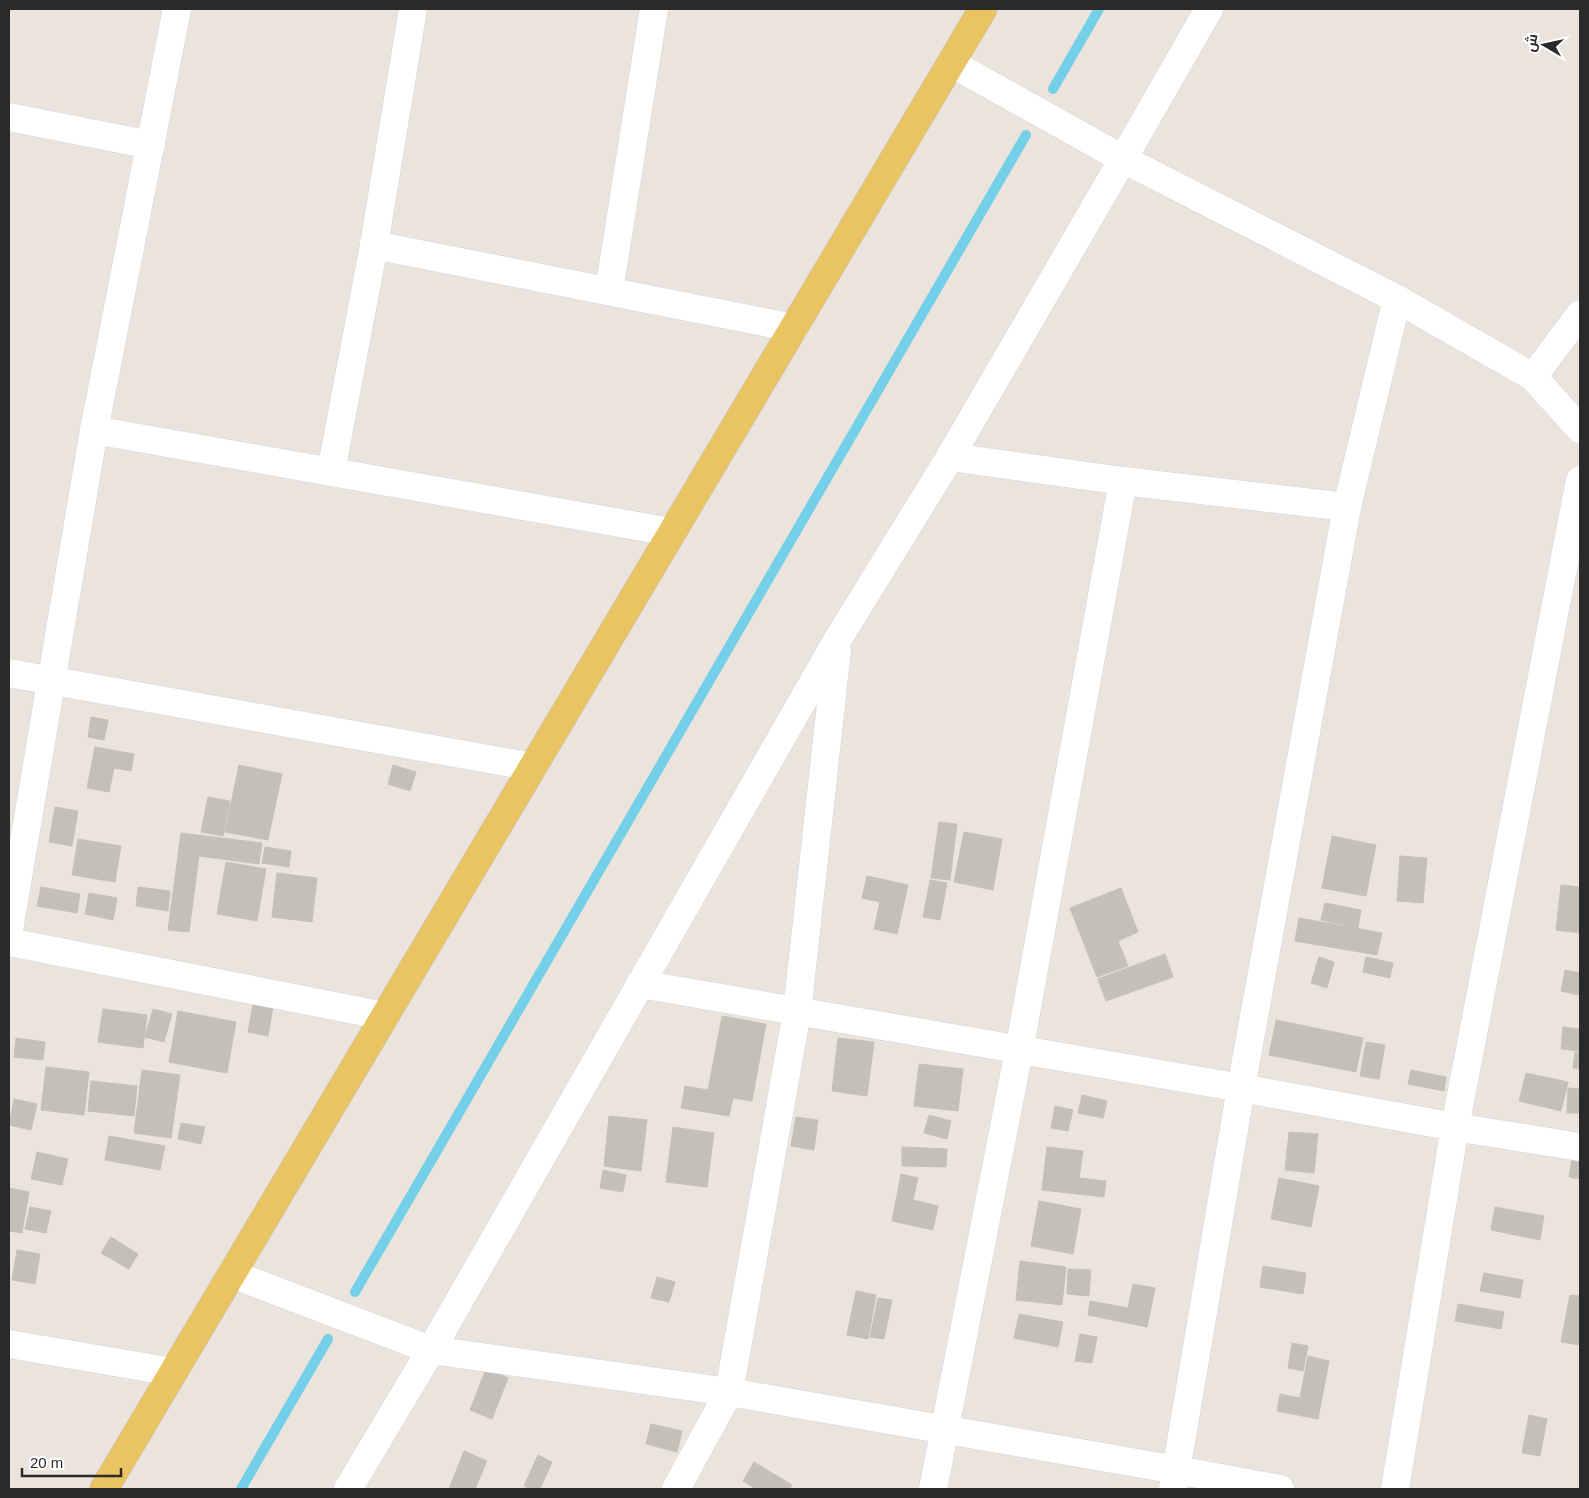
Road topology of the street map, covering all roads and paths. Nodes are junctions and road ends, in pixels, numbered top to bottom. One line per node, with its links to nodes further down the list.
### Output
1 (177, 9): 8 (street)
2 (413, 9): 10 (street)
3 (654, 9): 11 (street)
4 (983, 9): 6 (main road)
5 (1209, 9): 9 (street)
6 (951, 63): 9 (street); 14 (main road)
7 (9, 117): 8 (street)
8 (151, 144): 17 (street)
9 (1123, 160): 12 (street); 18 (street)
10 (374, 244): 11 (street); 19 (street)
11 (609, 291): 14 (street)
12 (1397, 299): 15 (street); 22 (street)
13 (1580, 314): 15 (street)
14 (794, 328): 23 (main road)
15 (1533, 377): 16 (street)
16 (1580, 429)
17 (94, 430): 19 (street); 26 (street)
18 (950, 457): 21 (street); 24 (street)
19 (331, 472): 23 (street)
20 (1580, 480): 35 (street)
21 (1123, 481): 22 (street); 33 (street)
22 (1347, 507): 34 (street)
23 (671, 532): 27 (main road)
24 (838, 640): 30 (street); 31 (street)
25 (9, 673): 26 (street)
26 (52, 682): 27 (street); 28 (street)
27 (533, 767): 32 (main road)
28 (9, 930)
29 (9, 942): 32 (street)
30 (640, 984): 31 (street); 39 (street)
31 (797, 1012): 33 (street); 41 (street)
32 (385, 1016): 37 (main road)
33 (1019, 1050): 34 (street); 42 (street)
34 (1241, 1088): 35 (street); 43 (street)
35 (1455, 1127): 36 (street); 49 (street)
36 (1580, 1147)
37 (232, 1274): 39 (street); 40 (main road)
38 (9, 1344): 40 (street)
39 (431, 1350): 41 (street); 45 (street)
40 (173, 1372): 44 (main road)
41 (729, 1392): 42 (street); 46 (street)
42 (944, 1430): 43 (street); 47 (street)
43 (1175, 1479): 48 (street)
44 (104, 1489)
45 (348, 1489)
46 (676, 1489)
47 (933, 1489)
48 (1280, 1489)
49 (1395, 1489)

